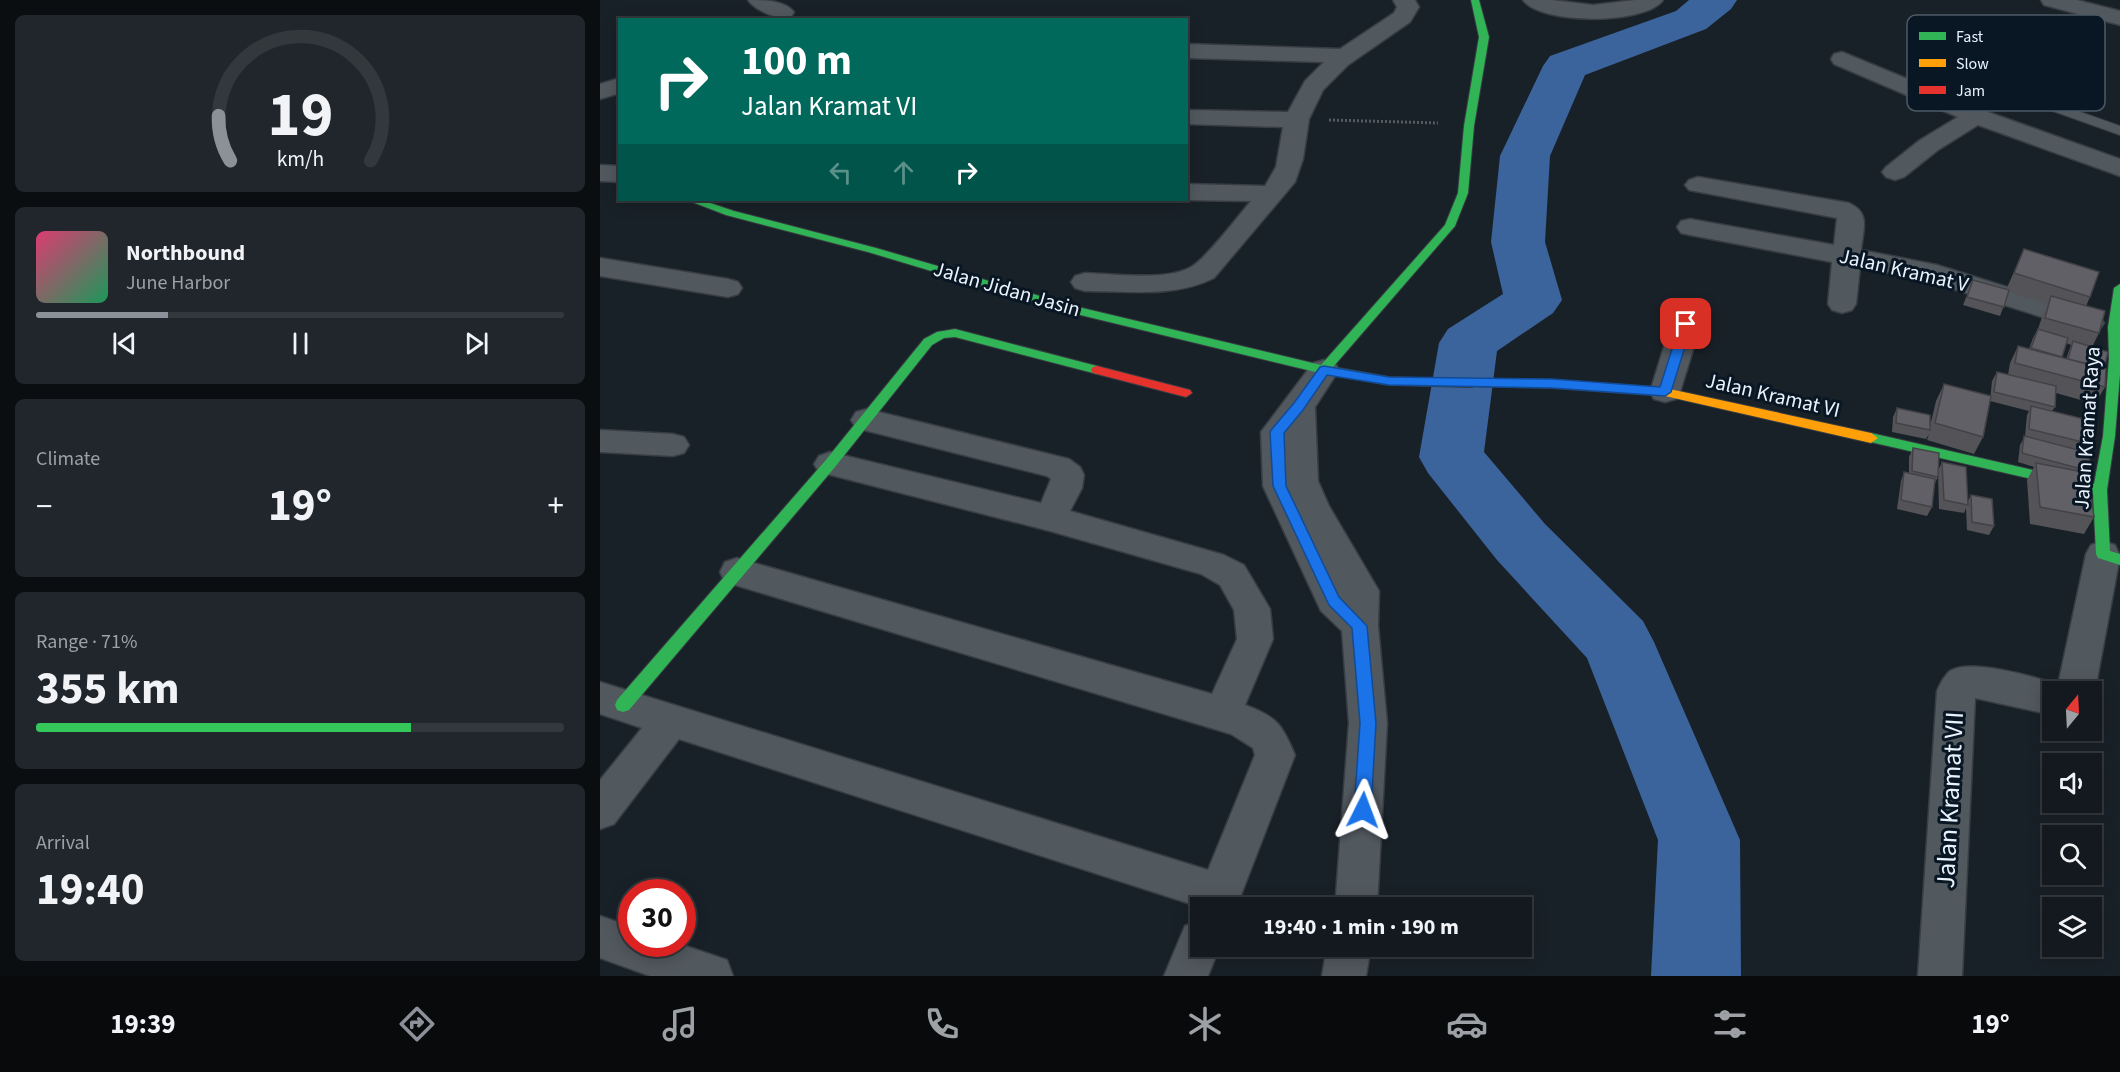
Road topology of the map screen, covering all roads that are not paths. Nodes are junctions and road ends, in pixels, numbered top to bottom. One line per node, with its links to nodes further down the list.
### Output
1 (759, 0): 7 (street)
2 (1404, 0): 10 (street)
3 (1475, 0): 38 (street)
4 (1534, 0): 5 (street)
5 (1652, 0)
6 (2052, 0): 8 (street)
7 (775, 16)
8 (2120, 18)
9 (1188, 51): 10 (street)
10 (1346, 56): 19 (street)
11 (1842, 59): 13 (street)
12 (618, 86): 14 (street)
13 (1907, 87)
14 (600, 92)
15 (1964, 111): 17 (street)
16 (2065, 111): 20 (lane)
17 (1976, 116): 21 (street); 22 (street)
18 (1188, 117): 19 (street)
19 (1297, 120): 27 (street)
20 (2120, 131)
21 (2120, 168)
22 (1895, 172)
23 (600, 173): 24 (street)
24 (618, 174)
25 (1698, 185): 30 (street)
26 (1188, 192): 27 (street)
27 (1272, 194): 32 (street)
28 (695, 201): 38 (street, Jalan Jidan Jasin)
29 (1690, 227): 30 (street, Jalan Kramat V)
30 (1847, 256): 35 (street); 37 (street, Jalan Kramat V)
31 (600, 267): 33 (street)
32 (1085, 282)
33 (728, 288)
34 (2120, 288): 37 (street, Jalan Kramat Raya)
35 (1842, 304)
36 (1686, 324): 39 (street)
37 (2116, 338): 42 (street, Jalan Kramat Raya)
38 (1324, 370): 39 (street, Jalan Kramat VI); 58 (street)
39 (1665, 392): 46 (street, Jalan Kramat VI)
40 (1186, 393): 41 (street)
41 (867, 420): 45 (street); 47 (street)
42 (2115, 438): 46 (street, Jalan Kramat Raya)
43 (600, 441): 44 (street)
44 (673, 445)
45 (830, 464): 47 (street); 49 (street)
46 (2100, 490): 48 (street, Jalan Kramat Raya)
47 (1050, 518): 53 (street)
48 (2112, 557): 50 (street)
49 (737, 572): 52 (street); 53 (street)
50 (2078, 681)
51 (2042, 697): 65 (street, Jalan Kramat VII)
52 (612, 702): 54 (street)
53 (1222, 713): 57 (street)
54 (671, 720): 55 (street); 56 (street)
55 (600, 811)
56 (1207, 897)
57 (1217, 897)
58 (1357, 897)
59 (600, 937): 62 (street)
60 (1194, 957): 63 (street)
61 (1347, 957): 64 (street)
62 (711, 976)
63 (1187, 976)
64 (1344, 976)
65 (1940, 976)

